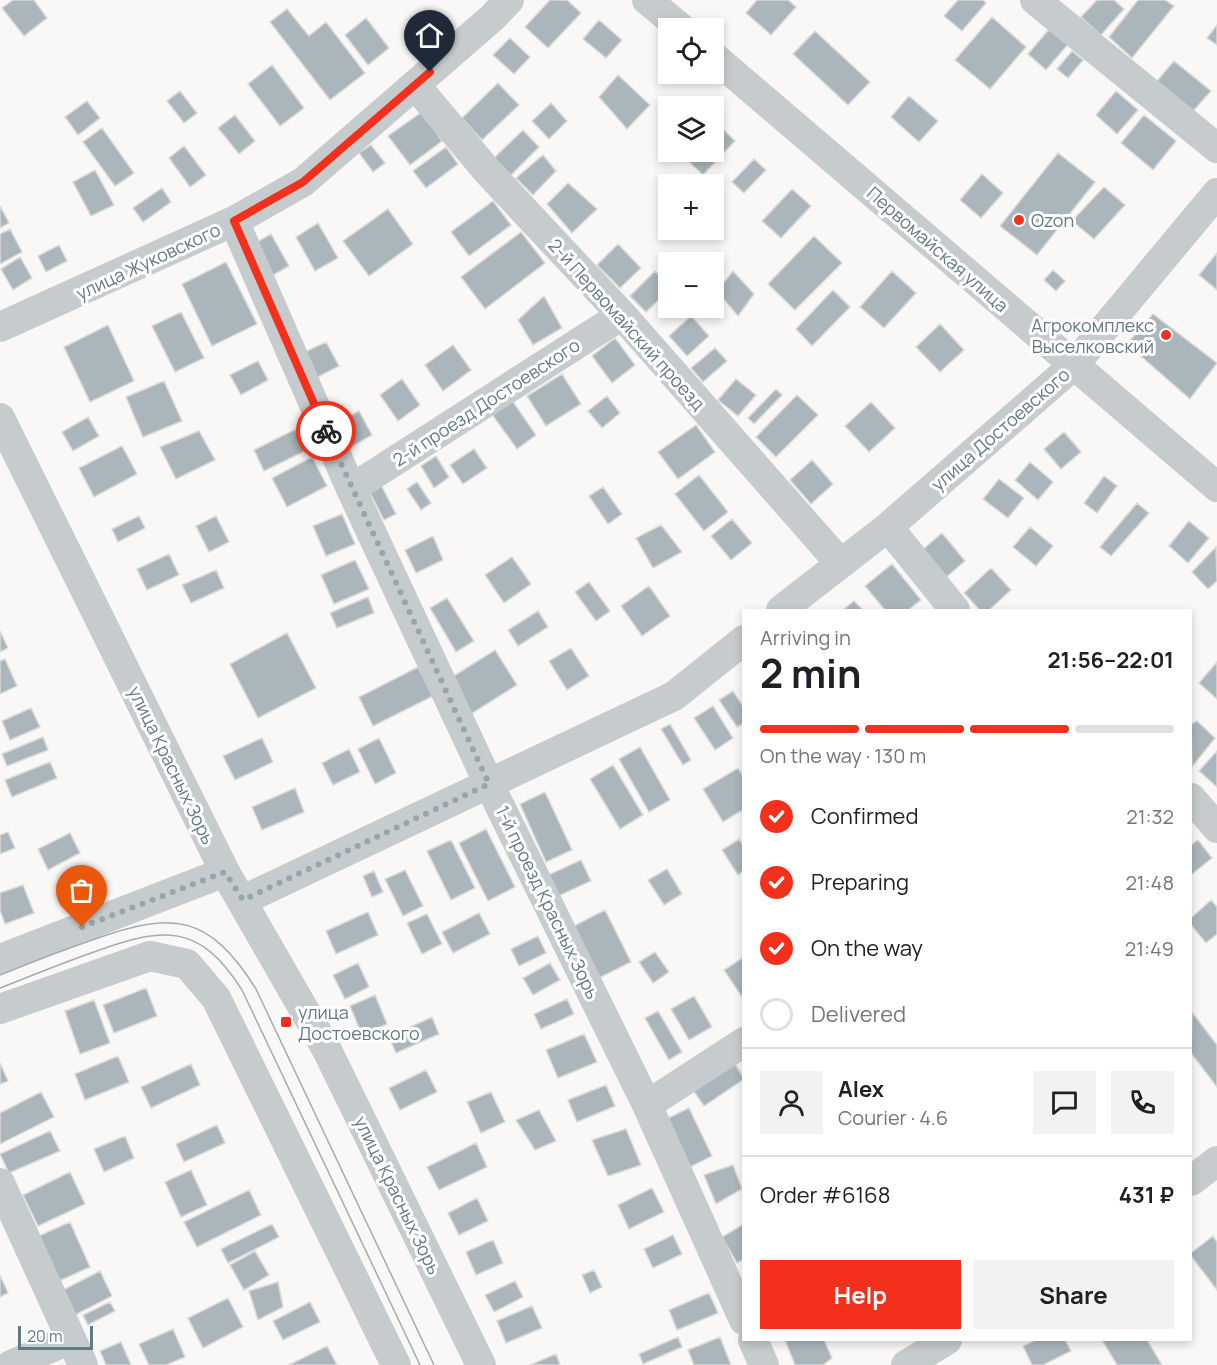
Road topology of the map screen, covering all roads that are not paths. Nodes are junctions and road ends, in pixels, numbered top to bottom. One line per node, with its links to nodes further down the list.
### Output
1 (509, 0): 6 (street, улица Жуковского)
2 (647, 0): 4 (street)
3 (1035, 0): 7 (street)
4 (669, 18)
5 (724, 66): 12 (street, Первомайская улица)
6 (415, 85): 9 (street, улица Жуковского); 10 (street, 2-й Первомайский проезд)
7 (1217, 148)
8 (1217, 193): 12 (street, улица Достоевского)
9 (234, 221): 11 (street, улица Жуковского); 15 (street, 1-й проезд Красных Зорь)
10 (621, 315): 15 (street, 2-й проезд Достоевского); 17 (street, 2-й Первомайский проезд)
11 (0, 327)
12 (1073, 366): 14 (street, Первомайская улица); 16 (street, улица Достоевского)
13 (0, 418): 24 (street, улица Красных Зорь)
14 (1217, 487)
15 (351, 489): 21 (street, 1-й проезд Красных Зорь)
16 (888, 527): 17 (street, улица Достоевского); 19 (street)
17 (840, 562): 18 (street, улица Достоевского)
18 (782, 609)
19 (954, 609)
20 (742, 642): 21 (street)
21 (489, 784): 25 (street); 29 (street, 1-й проезд Красных Зорь)
22 (1192, 799): 23 (street)
23 (1217, 828)
24 (225, 872): 25 (street, улица Красных Зорь); 26 (street)
25 (243, 900): 39 (street, улица Красных Зорь)
26 (0, 959)
27 (0, 1009): 38 (street)
28 (742, 1042): 29 (street)
29 (647, 1105): 33 (street, 1-й проезд Красных Зорь)
30 (1217, 1161): 31 (street)
31 (1192, 1180)
32 (0, 1184): 36 (street)
33 (742, 1316)
34 (753, 1341): 40 (street)
35 (945, 1341): 41 (street)
36 (77, 1352): 37 (street)
37 (11, 1365)
38 (396, 1365)
39 (481, 1365)
40 (764, 1365)
41 (906, 1365)

